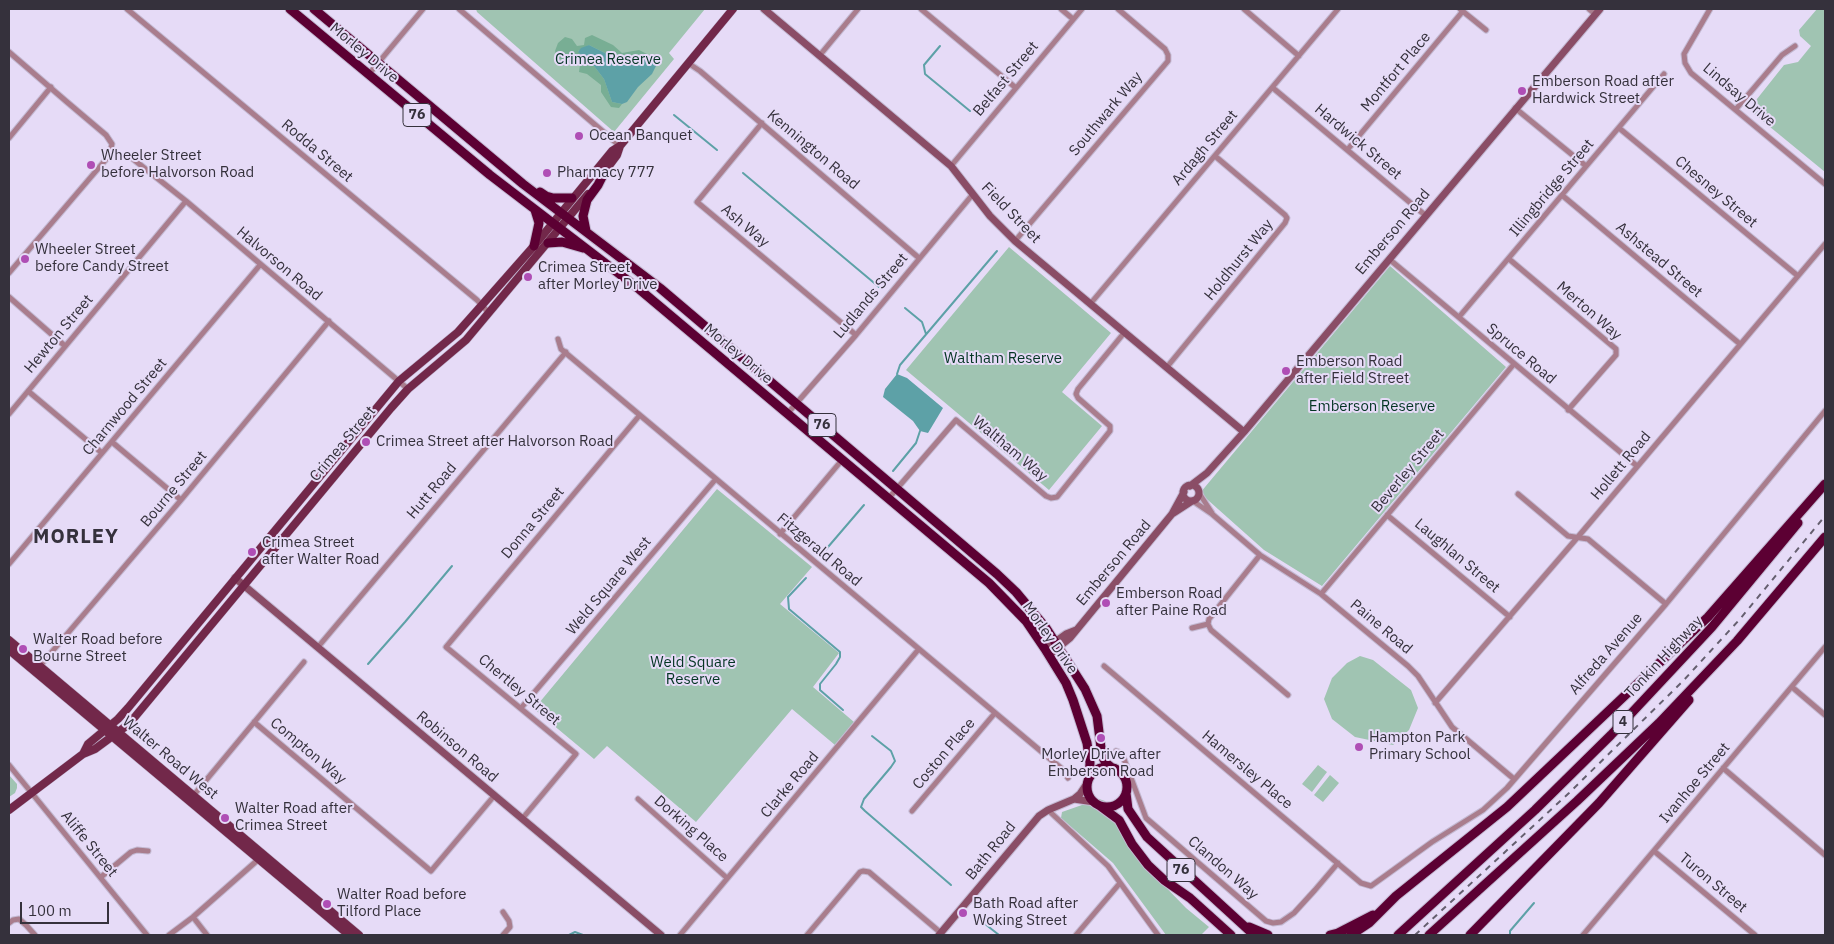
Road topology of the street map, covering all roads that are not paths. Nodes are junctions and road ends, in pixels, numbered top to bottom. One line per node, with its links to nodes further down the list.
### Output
1 (128, 9): 70 (street, Rodda Street)
2 (290, 9): 27 (highway, Morley Drive / 76)
3 (314, 9): 25 (highway, Morley Drive / 76)
4 (422, 9): 25 (street)
5 (460, 9): 37 (street)
6 (733, 9): 26 (main road, Crimea Street)
7 (764, 9): 23 (street, Field Street)
8 (858, 9): 23 (street)
9 (921, 9): 30 (street)
10 (1061, 9): 19 (street)
11 (1082, 9): 19 (street, Belfast Street)
12 (1118, 9): 57 (street, Southwark Way)
13 (1244, 9): 24 (street)
14 (1338, 9): 24 (street, Ardagh Street)
15 (1589, 9): 18 (street)
16 (1710, 9): 33 (street, Lindsay Drive)
17 (1462, 10): 20 (street, Montfort Place); 38 (street, Montfort Place)
18 (1598, 12): 32 (street, Emberson Road)
19 (1073, 19): 30 (street, Belfast Street)
20 (1486, 30)
21 (1795, 46): 33 (street)
22 (9, 52): 29 (street)
23 (820, 55): 41 (street, Field Street)
24 (1298, 56): 31 (street, Ardagh Street)
25 (378, 63): 27 (street); 45 (highway, Morley Drive / 76)
26 (688, 63): 34 (street, Kennington Road); 37 (main road, Crimea Street)
27 (369, 74): 50 (highway, Morley Drive / 76)
28 (1664, 74): 35 (street, Illingbridge Street)
29 (51, 87): 36 (street); 66 (street)
30 (1016, 88): 41 (street, Belfast Street)
31 (1273, 88): 38 (street, Hardwick Street); 39 (street, Ardagh Street)
32 (1515, 108): 42 (street); 52 (street, Emberson Road)
33 (1736, 108): 44 (street, Lindsay Drive)
34 (762, 123): 62 (street, Kennington Road); 75 (street, Ash Way)
35 (1619, 128): 42 (street, Illingbridge Street); 67 (street, Chesney Street)
36 (9, 138)
37 (620, 146): 43 (main road, Crimea Street); 48 (main road, Crimea Street)
38 (1348, 149): 52 (street, Hardwick Street)
39 (1215, 156): 69 (street, Ardagh Street); 81 (street, Holdhurst Way)
40 (133, 158): 49 (street, Halvorson Road)
41 (951, 166): 46 (street, Field Street)
42 (1586, 166): 47 (street, Illingbridge Street)
43 (605, 171): 53 (main road, Crimea Street); 56 (highway)
44 (1825, 184)
45 (526, 186): 48 (highway); 51 (highway, Morley Drive / 76)
46 (973, 194): 57 (street, Field Street); 62 (street, Ludlands Street)
47 (1563, 196): 63 (street, Illingbridge Street); 77 (street, Ashstead Street)
48 (572, 198): 51 (main road, Crimea Street)
49 (186, 201): 65 (street, Halvorson Road); 78 (street, Hewton Street)
50 (535, 210): 54 (highway, Morley Drive / 76); 60 (highway)
51 (560, 212): 53 (highway, Morley Drive / 76); 54 (main road, Crimea Street)
52 (1426, 215): 64 (street, Emberson Road)
53 (568, 218): 55 (main road, Crimea Street); 56 (highway, Morley Drive / 76)
54 (552, 223): 55 (highway, Morley Drive / 76); 60 (main road, Crimea Street)
55 (560, 228): 58 (main road, Crimea Street); 61 (highway, Morley Drive / 76)
56 (586, 231): 85 (highway, Morley Drive / 76)
57 (1015, 241): 69 (street, Field Street)
58 (548, 243): 61 (highway); 71 (main road, Crimea Street)
59 (1825, 244): 67 (street, Hollett Road)
60 (534, 246): 70 (main road, Crimea Street)
61 (588, 250): 89 (highway, Morley Drive / 76)
62 (920, 258): 75 (street, Ludlands Street)
63 (1509, 259): 72 (street, Illingbridge Street); 86 (street, Merton Way)
64 (1389, 260): 72 (street, Spruce Road); 91 (street, Emberson Road)
65 (260, 265): 73 (street, Halvorson Road); 92 (street, Charnwood Street)
66 (9, 273)
67 (1798, 276): 77 (street, Hollett Road)
68 (9, 297): 78 (street)
69 (1091, 303): 74 (street, Field Street)
70 (482, 305): 71 (street, Rodda Street); 82 (main road, Crimea Street)
71 (489, 313): 83 (main road, Crimea Street)
72 (1459, 317): 80 (street, Spruce Road)
73 (329, 322): 82 (street, Halvorson Road); 105 (street, Bourne Street)
74 (1124, 333): 81 (street, Field Street); 100 (street, Waltham Way)
75 (856, 335): 85 (street, Ludlands Street)
76 (558, 339): 79 (street, Fitzgerald Road)
77 (1740, 344): 95 (street, Hollett Road)
78 (65, 346): 84 (street, Hewton Street)
79 (566, 352): 90 (street, Fitzgerald Road); 125 (street, Hutt Road)
80 (1514, 364): 86 (street, Spruce Road); 109 (street, Beverley Street)
81 (1167, 367): 91 (street, Field Street)
82 (399, 381): 83 (street, Halvorson Road); 115 (main road, Crimea Street)
83 (408, 389): 116 (main road, Crimea Street)
84 (28, 391): 88 (street, Hewton Street); 93 (street)
85 (796, 404): 89 (street, Ludlands Street); 100 (highway, Morley Drive / 76)
86 (1568, 410): 95 (street, Spruce Road)
87 (1825, 411): 118 (street, Alfreda Avenue)
88 (9, 414)
89 (787, 414): 94 (highway, Morley Drive / 76)
90 (639, 416): 97 (street, Fitzgerald Road); 126 (street, Donna Street)
91 (1244, 432): 96 (street, Emberson Road)
92 (112, 442): 93 (street, Charnwood Street); 105 (street)
93 (102, 453): 114 (street, Charnwood Street)
94 (842, 460): 104 (highway, Morley Drive / 76); 110 (street)
95 (1637, 466): 112 (street, Hollett Road)
96 (1208, 473): 99 (street, Emberson Road); 102 (street, Emberson Road)
97 (715, 480): 110 (street, Fitzgerald Road); 137 (street, Weld Square West)
98 (1825, 485): 171 (highway); 195 (highway, Tonkin Highway / 4)
99 (1190, 486): 101 (street); 102 (street)
100 (897, 489): 104 (street, Waltham Way); 124 (highway, Morley Drive / 76)
101 (1184, 492): 106 (street); 107 (street, Emberson Road)
102 (1199, 492): 106 (street); 108 (street, Paine Road)
103 (1518, 494): 112 (street)
104 (888, 499): 130 (highway, Morley Drive / 76)
105 (182, 500): 133 (street, Bourne Street)
106 (1192, 501): 107 (street, Emberson Road); 108 (street, Paine Road)
107 (1172, 514): 124 (street, Emberson Road)
108 (1212, 514): 113 (street, Paine Road)
109 (1388, 514): 117 (street, Beverley Street); 119 (street, Laughlan Street)
110 (780, 534): 129 (street, Fitzgerald Road)
111 (1825, 537): 123 (highway, 4)
112 (1577, 538): 118 (street); 119 (street, Hollett Road)
113 (1260, 555): 117 (street, Paine Road); 120 (street)
114 (9, 564)
115 (235, 578): 116 (street, Robinson Road); 141 (main road, Crimea Street)
116 (244, 585): 125 (street, Robinson Road); 142 (main road, Crimea Street)
117 (1321, 594): 136 (street, Paine Road)
118 (1666, 604): 149 (street, Alfreda Avenue)
119 (1510, 617): 136 (street, Hollett Road)
120 (1208, 624): 121 (street); 135 (street)
121 (1192, 628)
122 (9, 640): 133 (main road, Walter Road West)
123 (1737, 641): 196 (highway, 4); 197 (highway)
124 (1057, 645): 130 (street, Emberson Road); 146 (highway, Morley Drive / 76)
125 (318, 647): 153 (street, Robinson Road)
126 (446, 647): 137 (street, Chertley Street)
127 (1825, 647): 134 (street, Ivanhoe Street)
128 (9, 650): 133 (main road, Walter Road West)
129 (918, 650): 138 (street, Fitzgerald Road); 168 (street, Clarke Road)
130 (1047, 652): 150 (highway, Morley Drive / 76)
131 (304, 662): 140 (street)
132 (1104, 666): 166 (street, Hamersley Place)
133 (38, 669): 141 (main road, Walter Road West)
134 (1792, 687): 139 (street); 147 (street, Ivanhoe Street)
135 (1288, 696)
136 (1435, 703): 149 (street, Paine Road)
137 (521, 708): 161 (street, Chertley Street)
138 (995, 713): 148 (street, Fitzgerald Road); 160 (street, Coston Place)
139 (1825, 715)
140 (254, 722): 153 (street, Compton Way); 154 (street)
141 (108, 728): 142 (main road, Walter Road West); 144 (main road, Crimea Street)
142 (115, 734): 144 (main road, Crimea Street); 154 (main road, Walter Road West)
143 (1116, 751): 166 (street, Clandon Way)
144 (83, 754): 151 (main road, Crimea Street)
145 (9, 765): 151 (street, Aliffe Street)
146 (1112, 768): 150 (highway); 152 (highway)
147 (1723, 768): 162 (street, Ivanhoe Street); 164 (street)
148 (1068, 778)
149 (1514, 779): 170 (street, Alfreda Avenue)
150 (1088, 780): 156 (street, Bath Road); 157 (highway)
151 (31, 792): 158 (main road, Crimea Street); 167 (street, Aliffe Street)
152 (1126, 793): 157 (highway); 173 (highway, 76)
153 (494, 796): 161 (street, Robinson Road)
154 (191, 798): 165 (main road, Walter Road West)
155 (638, 799): 168 (street, Dorking Place)
156 (1074, 799): 157 (street); 159 (street, Bath Road)
157 (1097, 804): 190 (highway, 76)
158 (9, 810)
159 (1048, 810): 169 (street); 176 (street, Bath Road)
160 (912, 811)
161 (522, 819): 185 (street, Robinson Road)
162 (1654, 850): 177 (street, Ivanhoe Street); 198 (street, Turon Street)
163 (148, 851): 167 (street)
164 (1825, 855)
165 (261, 857): 174 (street); 182 (main road, Walter Road West); 183 (main road, Walter Road West)
166 (1338, 863): 170 (street, Hamersley Place)
167 (101, 877): 179 (street, Aliffe Street)
168 (727, 878): 186 (street, Clarke Road)
169 (1120, 883): 188 (street); 189 (street)
170 (1376, 883)
171 (1382, 910): 193 (highway); 194 (highway)
172 (503, 912): 184 (street)
173 (1232, 916): 191 (highway, 76); 192 (highway)
174 (192, 917): 180 (street); 181 (street)
175 (9, 923): 178 (street)
176 (940, 934): 187 (street)
177 (1586, 934)
178 (35, 935)
179 (147, 935)
180 (169, 935)
181 (207, 935)
182 (349, 935)
183 (359, 935)
184 (504, 935)
185 (661, 935)
186 (680, 935)
187 (807, 935)
188 (1076, 935)
189 (1158, 935)
190 (1231, 935)
191 (1254, 935)
192 (1268, 935)
193 (1330, 935)
194 (1352, 935)
195 (1398, 935)
196 (1428, 935)
197 (1470, 935)
198 (1755, 935)

